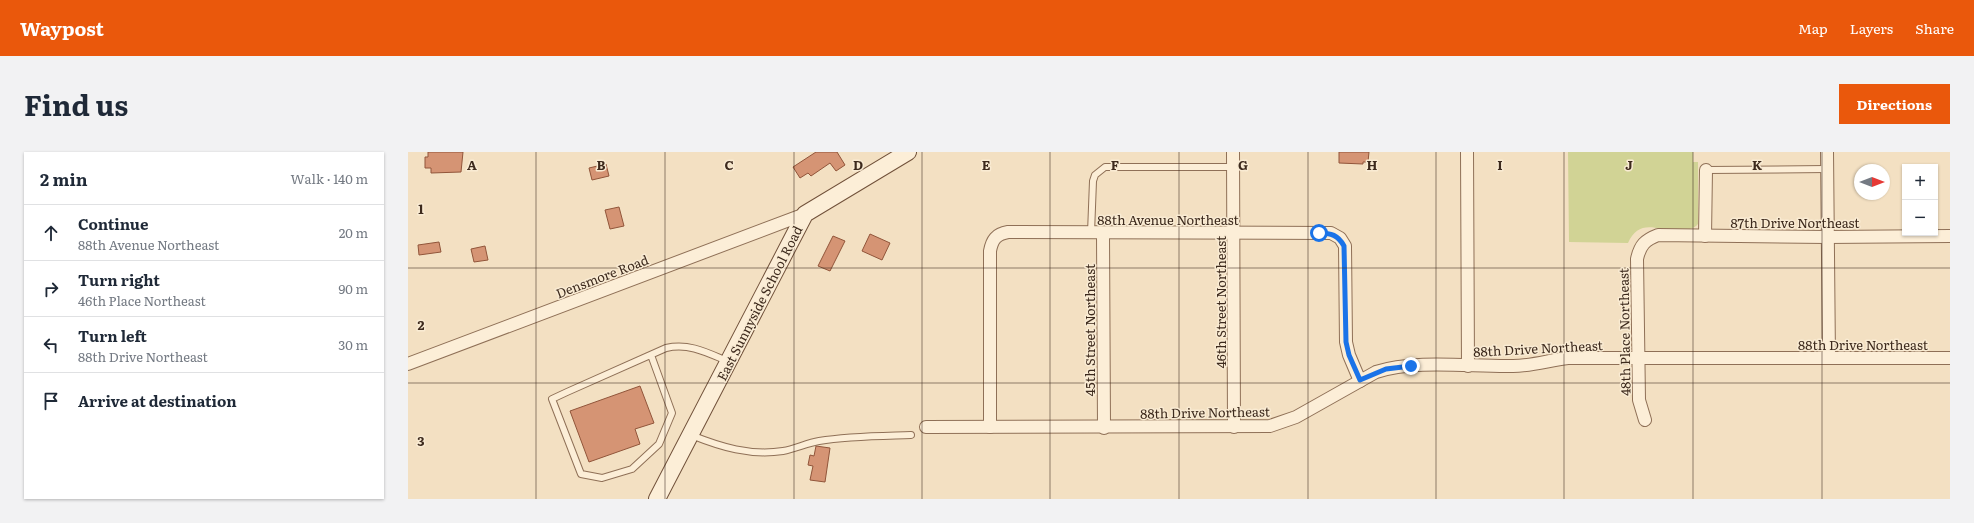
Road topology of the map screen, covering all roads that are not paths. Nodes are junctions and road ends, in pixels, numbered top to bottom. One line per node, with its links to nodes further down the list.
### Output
1 (908, 152): 8 (street, East Sunnyside School Road)
2 (1233, 152): 5 (street, 46th Street Northeast)
3 (1467, 152): 21 (street)
4 (1827, 152): 6 (street)
5 (1233, 167): 9 (lane); 10 (street, 46th Street Northeast)
6 (1827, 169): 7 (lane); 13 (street)
7 (1706, 170): 11 (street)
8 (805, 214): 19 (street, East Sunnyside School Road); 20 (street, Densmore Road)
9 (1097, 233): 10 (street, 88th Avenue Northeast); 25 (street, 88th Avenue Northeast); 27 (street, 45th Street Northeast)
10 (1233, 233): 22 (street, 88th Avenue Northeast); 26 (street, 46th Street Northeast)
11 (1705, 236): 13 (street, 87th Drive Northeast); 14 (street, 87th Drive Northeast)
12 (1950, 236): 13 (street, 87th Drive Northeast)
13 (1827, 237): 17 (street)
14 (1643, 244): 16 (street, 48th Place Northeast)
15 (651, 355): 15 (lane); 19 (lane)
16 (1638, 358): 17 (street, 88th Drive Northeast); 21 (street, 88th Drive Northeast); 23 (street, 48th Place Northeast)
17 (1828, 358): 18 (street, 88th Drive Northeast)
18 (1950, 358)
19 (729, 362): 28 (street, East Sunnyside School Road)
20 (408, 364)
21 (1468, 366): 22 (street, 88th Drive Northeast)
22 (1360, 380): 26 (street, 88th Drive Northeast)
23 (1645, 420)
24 (926, 427): 25 (street, 88th Drive Northeast)
25 (990, 427): 27 (street, 88th Drive Northeast)
26 (1234, 427): 27 (street, 88th Drive Northeast)
27 (1104, 428)
28 (691, 435): 29 (lane); 30 (street, East Sunnyside School Road)
29 (911, 435)
30 (658, 499)

